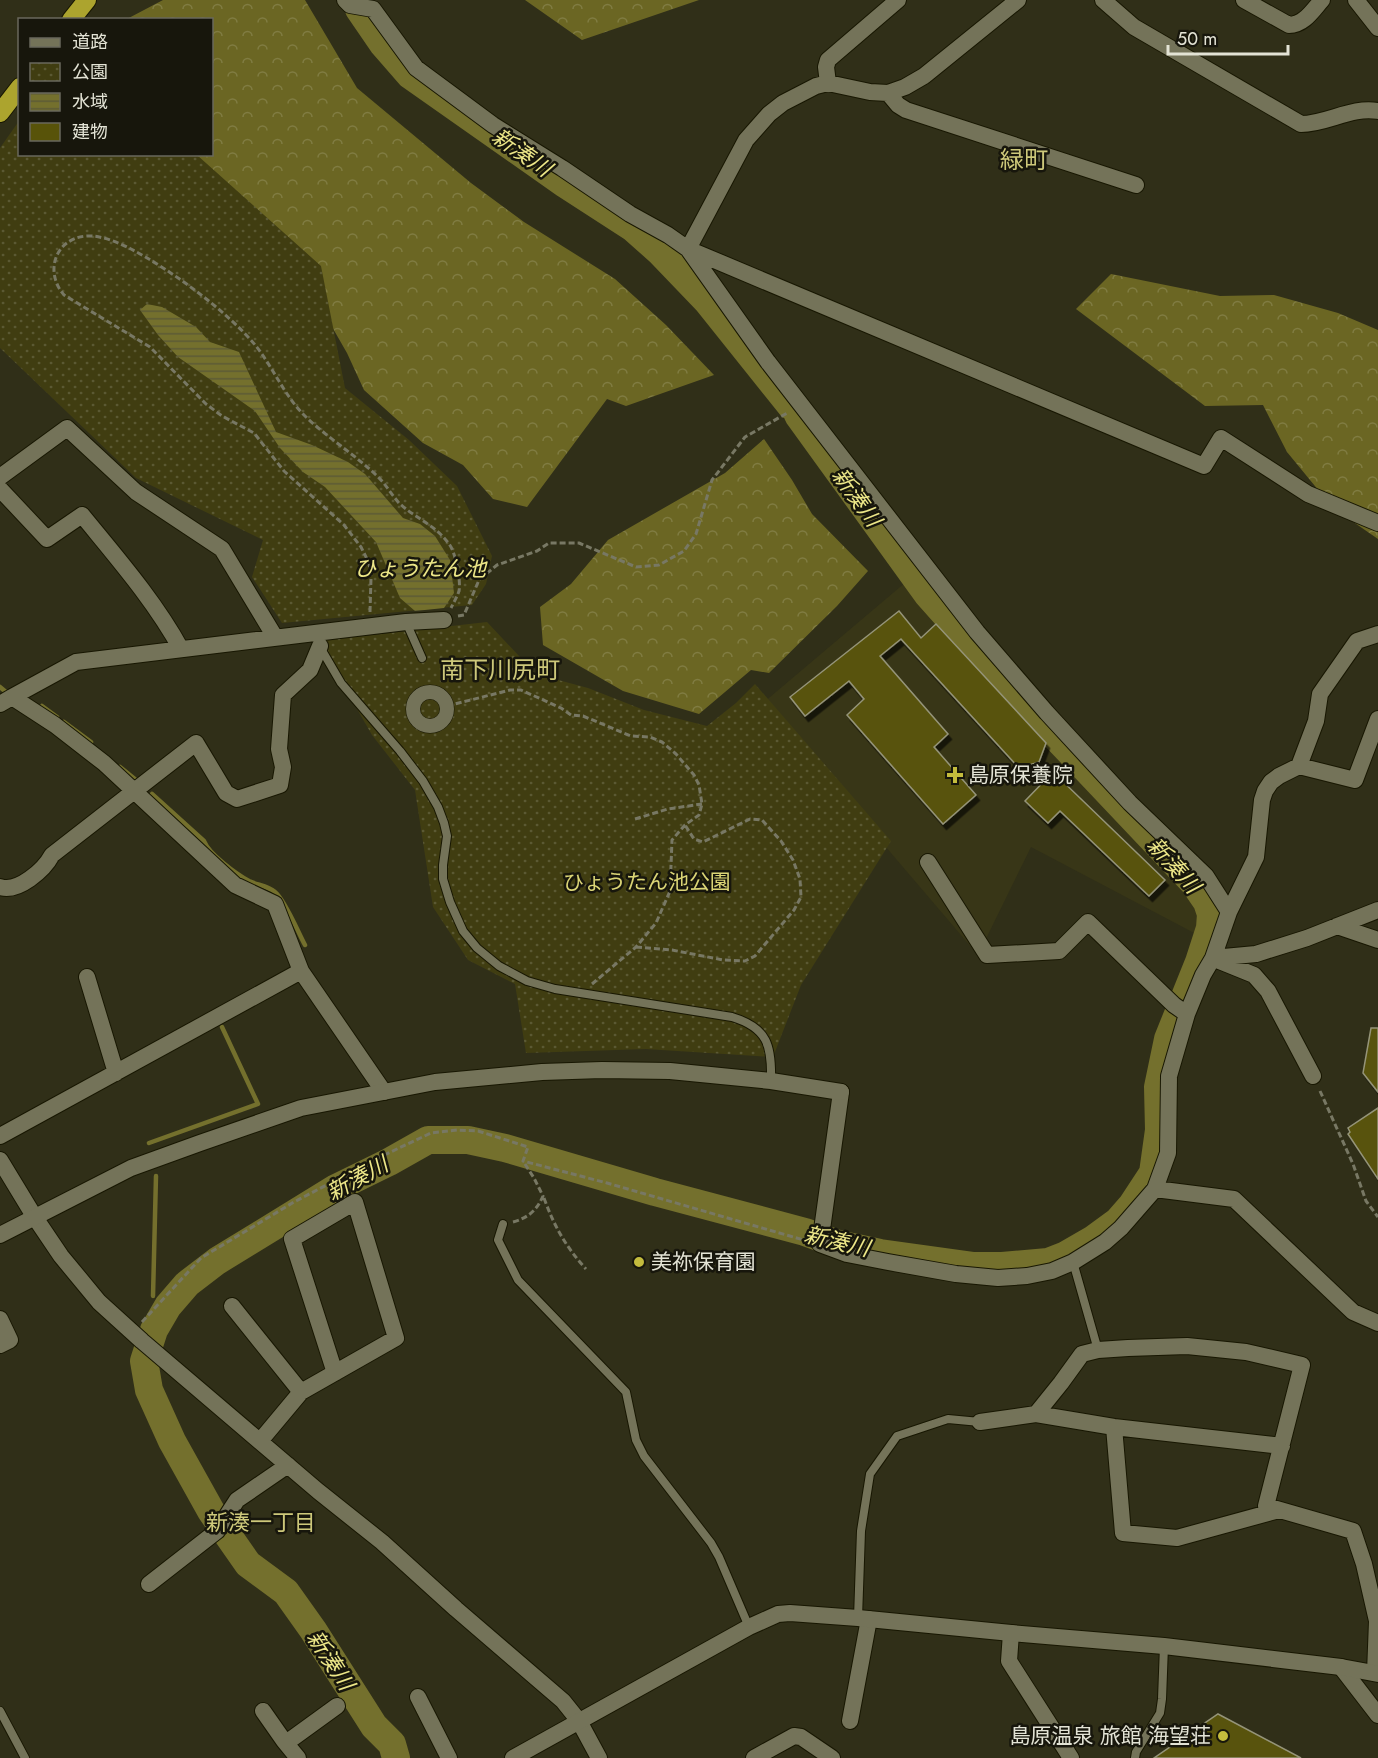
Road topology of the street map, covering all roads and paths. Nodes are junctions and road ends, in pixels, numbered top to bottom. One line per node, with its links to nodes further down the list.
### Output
1 (87, 0): 9 (highway)
2 (898, 0): 11 (street)
3 (1018, 0): 13 (street)
4 (1102, 0): 14 (street)
5 (1244, 0): 6 (street)
6 (1322, 0)
7 (1356, 0): 10 (street)
8 (348, 3): 17 (street)
9 (73, 18)
10 (1378, 28)
11 (828, 83): 13 (street); 17 (street)
12 (18, 90): 15 (highway)
13 (888, 93): 16 (street)
14 (1378, 111)
15 (0, 113)
16 (1136, 185)
17 (688, 249): 18 (street); 21 (street)
18 (803, 405): 22 (path); 41 (street)
19 (0, 477): 26 (street)
20 (0, 489): 28 (street)
21 (1378, 523)
22 (444, 620): 23 (street); 24 (path)
23 (406, 622): 24 (street); 29 (lane)
24 (370, 626): 27 (street)
25 (1378, 634): 33 (street)
26 (275, 637): 27 (street); 28 (street)
27 (317, 639): 34 (street); 48 (lane)
28 (182, 649): 30 (street)
29 (422, 658)
30 (6, 700): 34 (street)
31 (447, 706): 35 (path)
32 (1378, 719): 33 (street)
33 (1299, 766): 41 (street)
34 (134, 791): 39 (street); 46 (street)
35 (702, 804): 36 (path); 37 (path)
36 (635, 819)
37 (685, 825): 44 (path); 44 (path)
38 (928, 862): 49 (street)
39 (0, 888)
40 (1378, 910): 42 (street)
41 (1229, 912): 45 (street)
42 (1337, 926): 43 (street); 45 (street)
43 (1378, 940)
44 (636, 947): 48 (path)
45 (1213, 958): 49 (street); 51 (street)
46 (301, 971): 50 (street); 53 (street)
47 (87, 977): 50 (street)
48 (579, 993): 52 (lane)
49 (1182, 1010): 58 (street)
50 (116, 1072): 54 (street)
51 (1313, 1076): 61 (path)
52 (771, 1081): 53 (street); 64 (street)
53 (384, 1092): 60 (street)
54 (0, 1136)
55 (528, 1149): 57 (path)
56 (0, 1160): 60 (street)
57 (524, 1160): 59 (path); 64 (path)
58 (1155, 1189): 65 (street); 69 (street)
59 (543, 1196): 62 (path); 66 (path)
60 (34, 1216): 63 (street); 77 (street)
61 (1378, 1217)
62 (503, 1224): 83 (lane)
63 (0, 1235)
64 (821, 1240): 65 (street)
65 (1073, 1262): 71 (lane)
66 (586, 1269)
67 (232, 1306): 73 (street)
68 (0, 1319): 70 (street)
69 (1378, 1323)
70 (0, 1345)
71 (1098, 1350): 74 (street); 78 (street)
72 (335, 1373): 72 (street); 73 (street)
73 (301, 1392): 77 (street)
74 (1036, 1414): 75 (street); 76 (street)
75 (980, 1422): 82 (lane)
76 (1114, 1427): 78 (street); 80 (street)
77 (260, 1441): 79 (street)
78 (1282, 1446): 80 (street)
79 (288, 1465): 81 (street); 93 (street)
80 (1280, 1510): 87 (street)
81 (149, 1584)
82 (863, 1618): 83 (street); 84 (street); 94 (street)
83 (749, 1626): 93 (street)
84 (1011, 1633): 85 (street); 103 (street)
85 (1164, 1646): 86 (street); 104 (lane)
86 (1341, 1667): 87 (street); 92 (street)
87 (1377, 1673)
88 (418, 1697): 98 (street)
89 (337, 1706): 95 (street)
90 (0, 1711): 96 (lane)
91 (263, 1711): 95 (street)
92 (1378, 1715)
93 (579, 1720): 99 (street); 100 (street)
94 (850, 1721)
95 (286, 1743): 97 (street)
96 (25, 1758)
97 (298, 1758)
98 (449, 1758)
99 (513, 1758)
100 (599, 1758)
101 (754, 1758): 102 (street)
102 (832, 1758)
103 (1071, 1758)
104 (1135, 1758)

